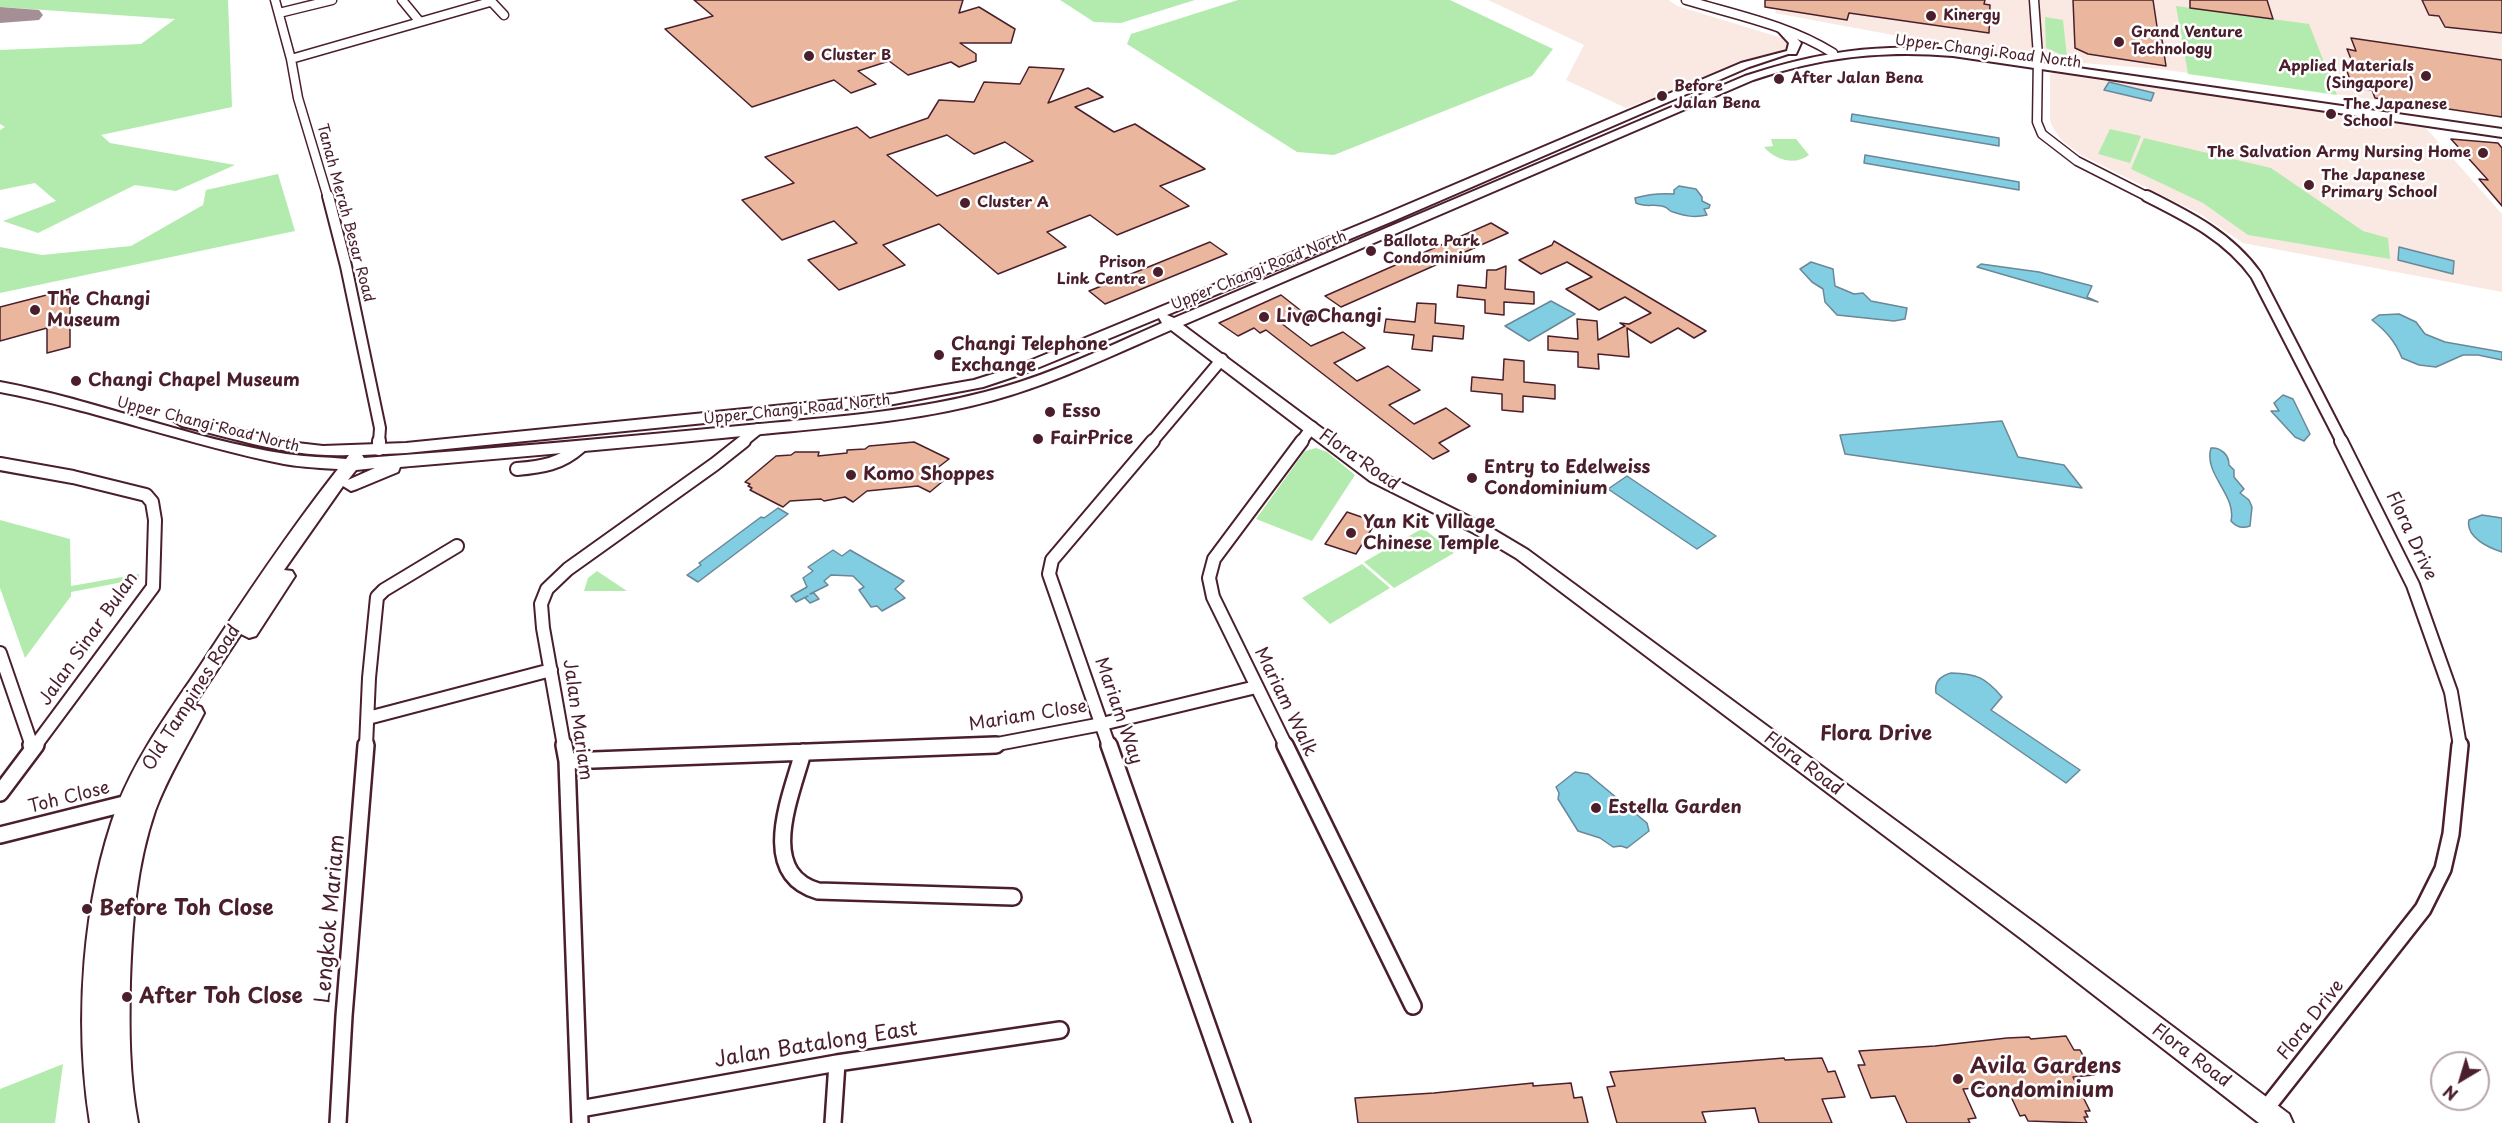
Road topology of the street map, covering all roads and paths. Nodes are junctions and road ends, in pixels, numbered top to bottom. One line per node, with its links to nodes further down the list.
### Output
1 (275, 0): 9 (street, Tanah Merah Besar Road)
2 (332, 0): 9 (street)
3 (402, 0): 11 (street)
4 (1686, 0): 8 (street)
5 (1718, 0): 8 (street)
6 (2034, 0): 17 (street, Flora Drive)
7 (490, 1): 10 (street); 11 (street)
8 (1711, 8): 12 (street)
9 (279, 13): 16 (street, Tanah Merah Besar Road)
10 (504, 15)
11 (420, 22): 16 (street)
12 (1784, 31): 13 (street); 14 (street)
13 (1822, 45): 14 (street, Upper Changi Road North); 15 (street); 17 (street, Upper Changi Road North)
14 (1792, 52): 20 (street, Upper Changi Road North)
15 (1833, 53): 17 (street, Upper Changi Road North); 21 (street, Upper Changi Road North)
16 (291, 59): 30 (street, Tanah Merah Besar Road)
17 (2038, 60): 18 (street, Upper Changi Road North); 19 (street, Upper Changi Road North); 54 (street, Flora Drive)
18 (2502, 126)
19 (2502, 133)
20 (1516, 162): 21 (street); 22 (street, Upper Changi Road North)
21 (1542, 168): 23 (street, Upper Changi Road North)
22 (1158, 313): 23 (street); 30 (street, Upper Changi Road North)
23 (1173, 325): 24 (street); 28 (street, Upper Changi Road North)
24 (1222, 359): 27 (street); 42 (street, Mariam Way)
25 (0, 376): 30 (street, Upper Changi Road North)
26 (0, 387): 32 (street, Upper Changi Road North)
27 (1312, 427): 40 (street, Mariam Walk); 54 (street, Flora Road)
28 (758, 429): 29 (street, Upper Changi Road North); 39 (street, Jalan Mariam)
29 (580, 447): 31 (street, Upper Changi Road North); 34 (street, Upper Changi Road North)
30 (368, 453): 31 (street, Upper Changi Road North); 32 (street, Upper Changi Road North); 35 (street, Old Tampines Road); 36 (street, Old Tampines Road)
31 (413, 461): 35 (street)
32 (314, 463): 36 (street)
33 (0, 464): 43 (street, Jalan Sinar Bulan)
34 (517, 469)
35 (351, 485): 47 (street, Old Tampines Road)
36 (327, 499): 47 (street, Old Tampines Road)
37 (457, 546): 41 (street, Lengkok Mariam)
38 (0, 653): 43 (street)
39 (551, 670): 41 (street); 45 (street, Jalan Mariam)
40 (1256, 687): 42 (street, Mariam Close); 50 (street, Mariam Walk)
41 (368, 718): 57 (street, Lengkok Mariam)
42 (1102, 724): 44 (street, Mariam Close); 59 (street, Mariam Way)
43 (33, 748): 46 (street, Jalan Sinar Bulan)
44 (803, 752): 45 (street, Mariam Close); 49 (street)
45 (567, 761): 53 (street, Jalan Mariam)
46 (0, 793)
47 (139, 801): 48 (street, Toh Close); 55 (street, Old Tampines Road); 56 (street, Old Tampines Road)
48 (0, 835)
49 (1013, 897)
50 (1413, 1006)
51 (1060, 1030): 52 (street, Jalan Batalong East)
52 (837, 1063): 53 (street, Jalan Batalong East); 58 (street)
53 (580, 1116)
54 (2272, 1117)
55 (103, 1123)
56 (125, 1123)
57 (338, 1123)
58 (833, 1123)
59 (1242, 1123)

